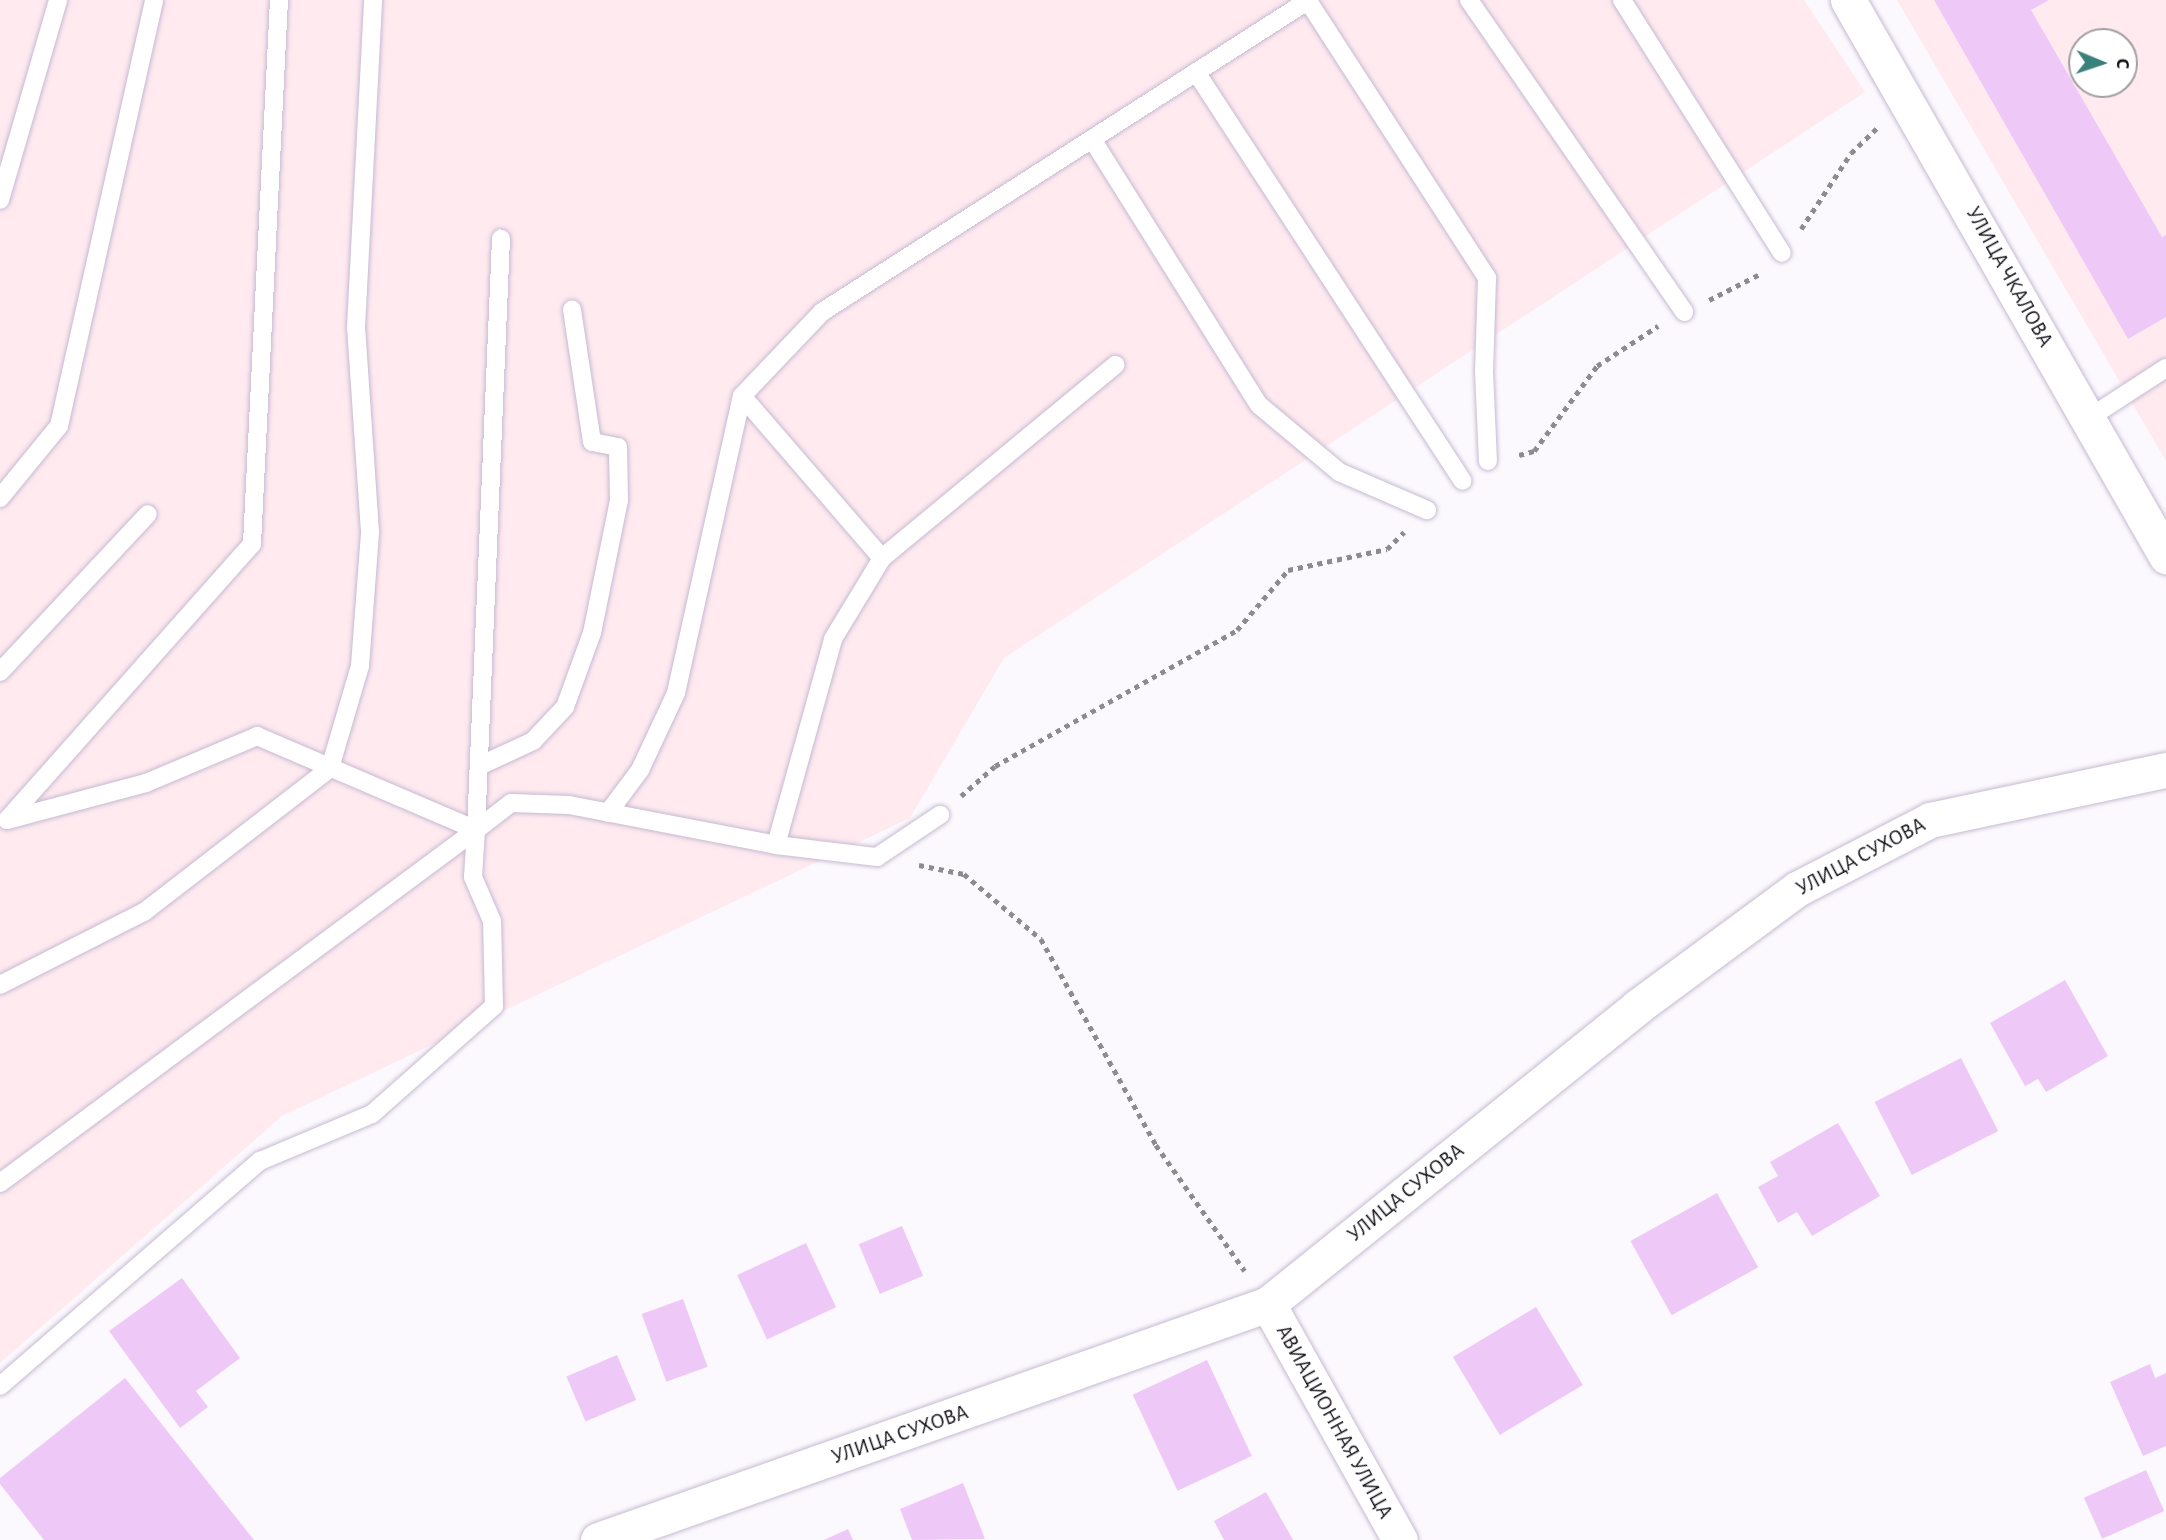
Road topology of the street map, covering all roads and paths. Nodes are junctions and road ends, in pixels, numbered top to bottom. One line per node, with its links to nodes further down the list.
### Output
1 (58, 0): 11 (lane)
2 (155, 0): 22 (lane)
3 (279, 0): 33 (lane)
4 (373, 0): 29 (lane)
5 (1308, 0): 9 (lane); 20 (lane)
6 (1469, 0): 15 (lane)
7 (1622, 0): 13 (lane)
8 (1848, 0): 19 (street, УЛИЦА ЧКАЛОВА)
9 (1196, 72): 10 (lane); 21 (lane)
10 (1093, 139): 18 (lane); 23 (lane)
11 (0, 200)
12 (502, 239): 28 (lane)
13 (1782, 253)
14 (572, 310): 28 (lane)
15 (1684, 312)
16 (1115, 365): 26 (lane)
17 (2166, 368): 19 (lane)
18 (742, 396): 26 (lane); 31 (lane)
19 (2089, 418): 25 (street, УЛИЦА ЧКАЛОВА)
20 (1488, 461)
21 (1463, 481)
22 (0, 498)
23 (1427, 510)
24 (148, 514): 27 (lane)
25 (2166, 556)
26 (882, 558): 35 (lane)
27 (0, 672)
28 (479, 766): 34 (lane)
29 (330, 768): 33 (lane); 34 (lane); 37 (lane)
30 (2166, 770): 39 (street, УЛИЦА СУХОВА)
31 (608, 813): 34 (lane); 35 (lane)
32 (940, 815): 36 (lane)
33 (4, 821)
34 (476, 830): 38 (lane); 40 (lane)
35 (776, 845): 36 (lane)
36 (877, 857): 39 (path)
37 (0, 985)
38 (0, 1183)
39 (1268, 1304): 41 (street, УЛИЦА СУХОВА); 42 (street, АВИАЦИОННАЯ УЛИЦА)
40 (0, 1386)
41 (598, 1540)
42 (1400, 1540)

